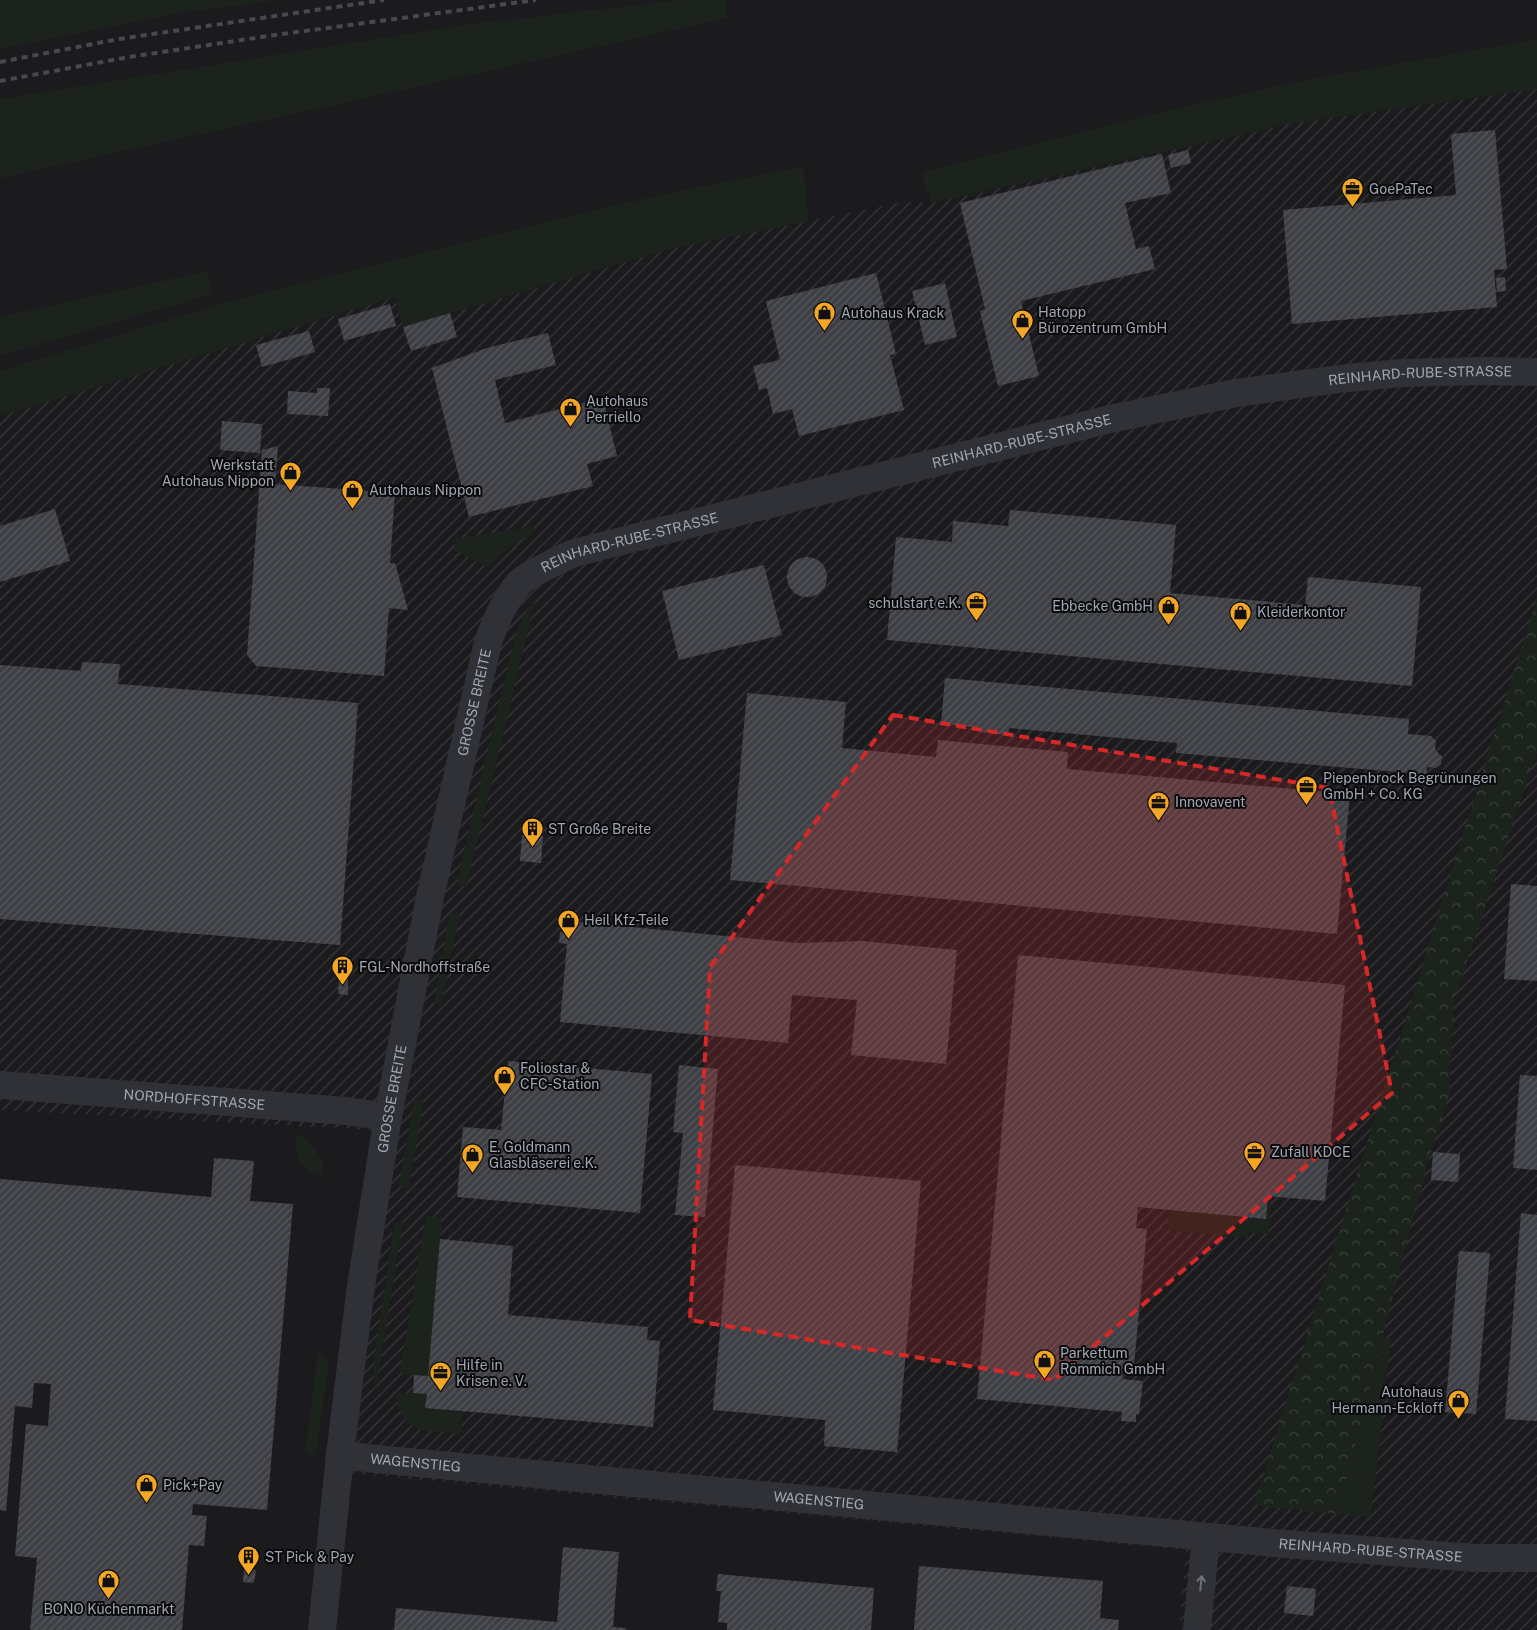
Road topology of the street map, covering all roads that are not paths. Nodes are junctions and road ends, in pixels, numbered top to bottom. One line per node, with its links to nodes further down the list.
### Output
1 (1537, 372): 2 (street, REINHARD-RUBE-STRASSE)
2 (520, 582): 4 (street, GROSSE BREITE)
3 (0, 1085): 4 (street, NORDHOFFSTRASSE)
4 (388, 1117): 5 (street, GROSSE BREITE)
5 (340, 1454): 6 (street, WAGENSTIEG); 8 (street, GROSSE BREITE)
6 (1206, 1536): 7 (street, REINHARD-RUBE-STRASSE); 9 (street, one-way to 6)
7 (1537, 1558)
8 (322, 1630)
9 (1196, 1630)

